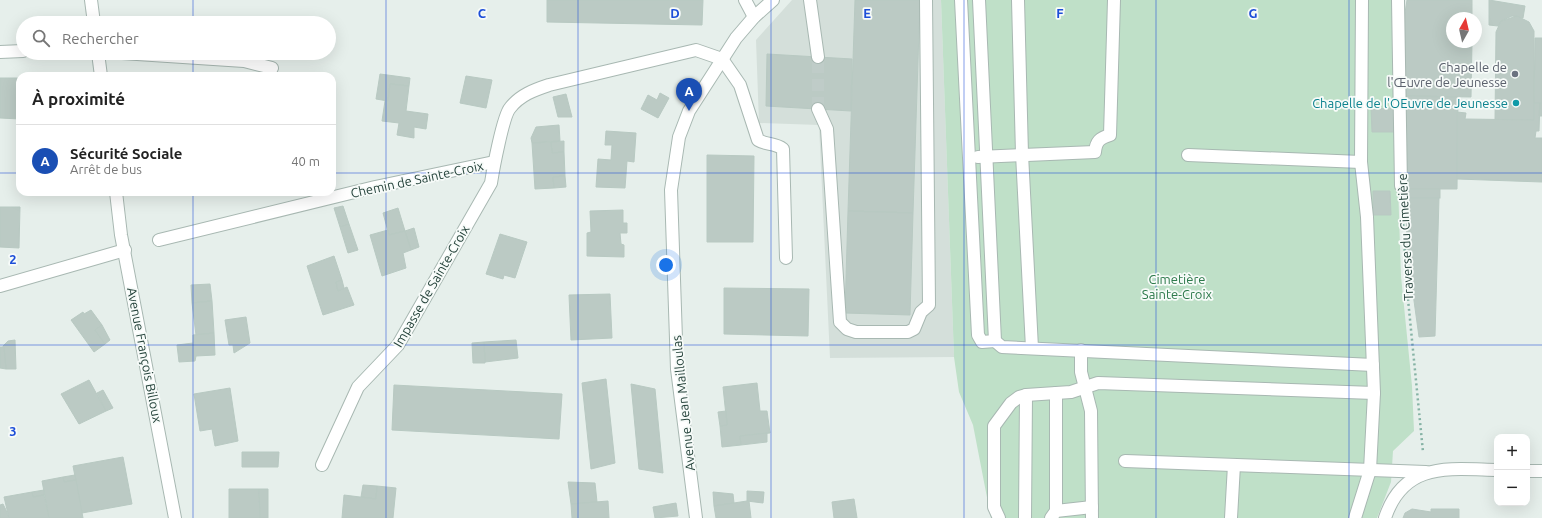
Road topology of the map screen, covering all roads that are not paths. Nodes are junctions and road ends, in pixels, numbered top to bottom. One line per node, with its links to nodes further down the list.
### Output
1 (91, 0): 12 (street)
2 (745, 0): 13 (street)
3 (773, 0): 13 (street, Avenue Jean Mailloulas)
4 (810, 0): 16 (street)
5 (926, 0): 22 (street)
6 (961, 0): 25 (street)
7 (978, 0): 26 (street)
8 (1018, 0): 23 (street)
9 (1114, 0): 23 (street)
10 (1362, 0): 28 (street)
11 (1398, 0): 29 (street, Traverse du Cimetière)
12 (93, 16)
13 (754, 17): 17 (street, Avenue Jean Mailloulas)
14 (16, 51): 15 (street)
15 (0, 52)
16 (818, 57)
17 (722, 59): 27 (street, Chemin de Sainte-Croix); 33 (street); 54 (street, Avenue Jean Mailloulas)
18 (99, 60): 21 (street)
19 (229, 60): 20 (street)
20 (272, 68)
21 (100, 72)
22 (818, 109)
23 (1022, 154): 26 (street); 36 (street)
24 (1188, 155): 28 (street)
25 (969, 156): 26 (street); 35 (street)
26 (986, 157): 35 (street)
27 (494, 162): 31 (street, Chemin de Sainte-Croix); 44 (street, Impasse de Sainte-Croix)
28 (1361, 162): 38 (street)
29 (1400, 186)
30 (117, 196): 32 (street, Avenue François Billoux)
31 (159, 240)
32 (125, 250): 34 (street); 53 (street, Avenue François Billoux)
33 (786, 258)
34 (0, 286)
35 (995, 341): 36 (street)
36 (1032, 348): 37 (street)
37 (1081, 350): 38 (street); 39 (street)
38 (1373, 365): 41 (street)
39 (1084, 386): 40 (street); 41 (street); 51 (street)
40 (1056, 393): 42 (street); 52 (street)
41 (1374, 393): 46 (street)
42 (1026, 395): 55 (street); 56 (street)
43 (1125, 460): 45 (street)
44 (322, 465)
45 (1234, 465): 46 (street); 57 (street)
46 (1370, 470): 50 (street); 58 (street)
47 (1494, 470): 50 (street)
48 (1530, 471): 49 (street)
49 (1542, 471)
50 (1426, 472): 59 (street)
51 (1092, 512): 52 (street)
52 (1054, 515)
53 (175, 518)
54 (696, 518)
55 (999, 518)
56 (1025, 518)
57 (1231, 518)
58 (1355, 518)
59 (1385, 518)

